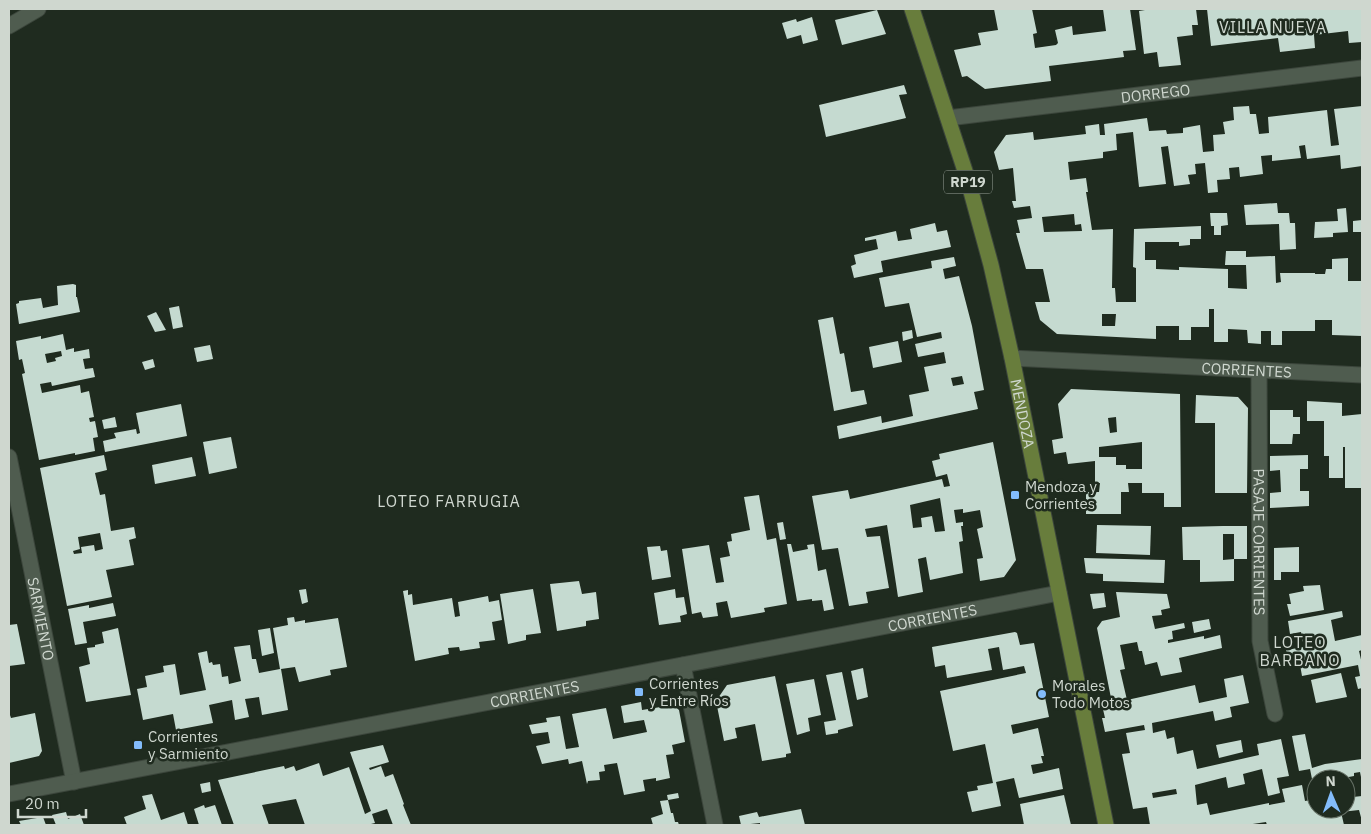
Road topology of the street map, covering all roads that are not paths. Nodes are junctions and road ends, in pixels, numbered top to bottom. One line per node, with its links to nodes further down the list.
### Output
1 (38, 9): 3 (street)
2 (912, 9): 5 (main road, MENDOZA / RP19)
3 (9, 26)
4 (1362, 68): 5 (street, DORREGO)
5 (948, 118): 6 (main road, MENDOZA / RP19)
6 (1012, 358): 7 (street, CORRIENTES); 10 (main road, MENDOZA / RP19)
7 (1259, 370): 8 (street, CORRIENTES); 12 (street, PASAJE CORRIENTES)
8 (1362, 375)
9 (9, 457): 13 (street, SARMIENTO)
10 (1059, 593): 11 (street, CORRIENTES); 16 (main road, MENDOZA / RP19)
11 (683, 665): 13 (street, CORRIENTES); 15 (street)
12 (1275, 714)
13 (74, 782): 14 (street, CORRIENTES)
14 (9, 794)
15 (715, 825)
16 (1106, 825)

